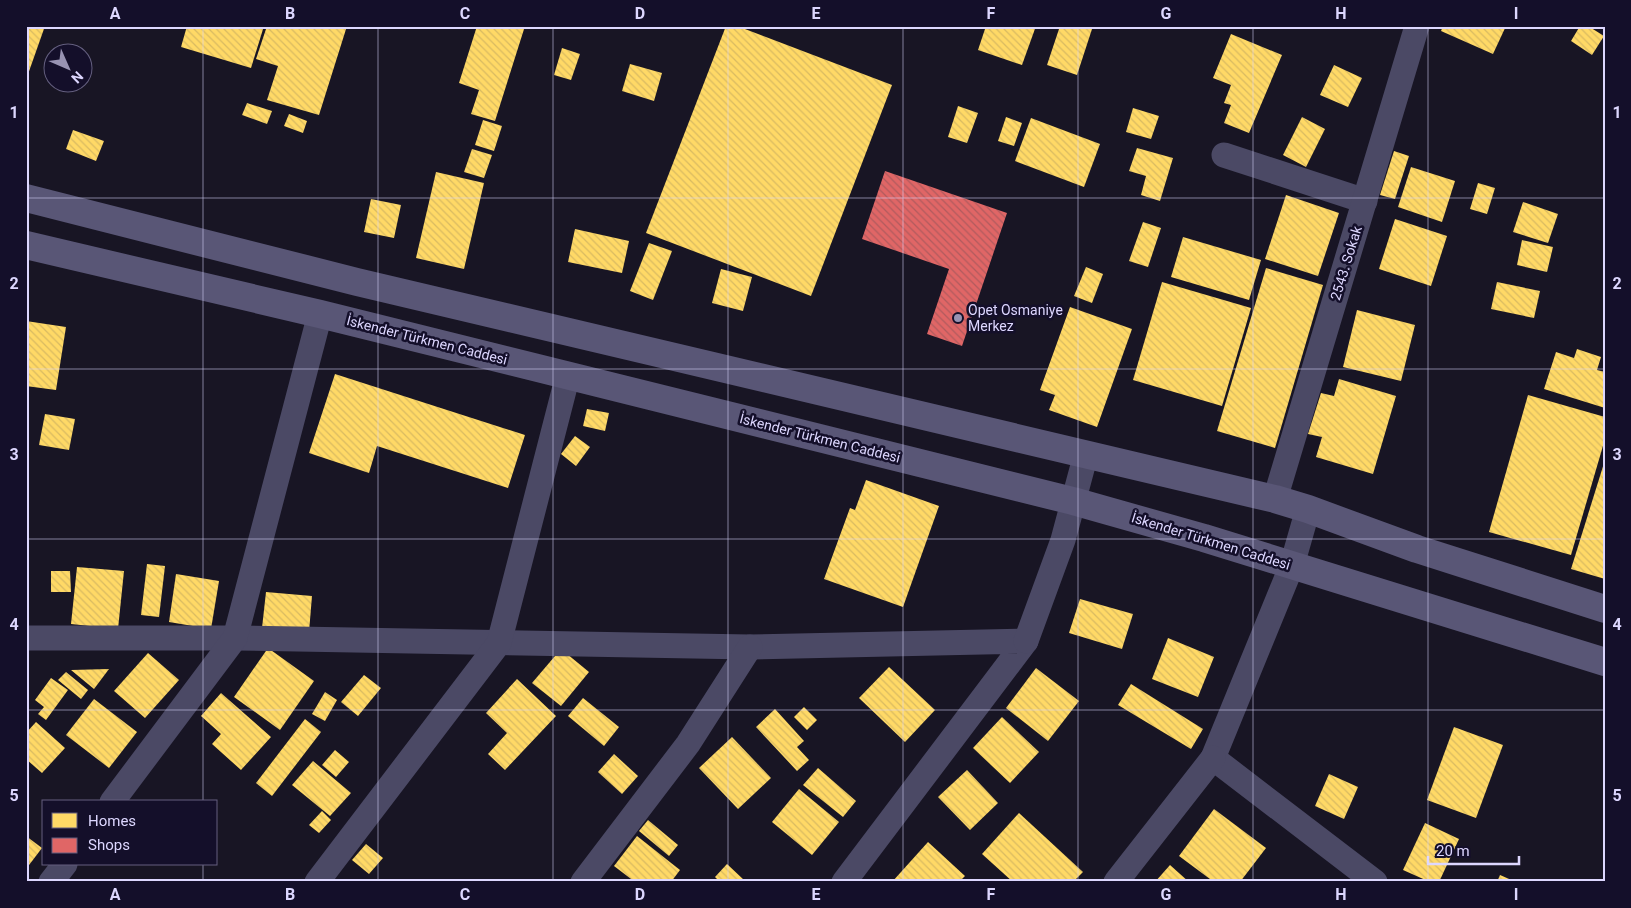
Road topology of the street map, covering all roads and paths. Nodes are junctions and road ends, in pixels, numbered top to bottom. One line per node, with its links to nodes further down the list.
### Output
1 (1417, 26): 4 (street, 2543. Sokak)
2 (1224, 155): 4 (street)
3 (26, 198): 8 (main road)
4 (1365, 202): 9 (street, 2543. Sokak)
5 (26, 246): 6 (main road, İskender Türkmen Caddesi)
6 (320, 314): 7 (main road, İskender Türkmen Caddesi); 15 (street)
7 (568, 375): 10 (main road, İskender Türkmen Caddesi); 17 (street)
8 (1086, 454): 9 (main road); 10 (street)
9 (1275, 499): 11 (main road)
10 (1074, 501): 12 (main road, İskender Türkmen Caddesi); 16 (street)
11 (1308, 509): 12 (street); 13 (main road)
12 (1292, 565): 19 (main road, İskender Türkmen Caddesi); 20 (street)
13 (1605, 608)
14 (26, 638): 15 (street)
15 (235, 638): 17 (street); 21 (street)
16 (1026, 642): 18 (street); 26 (street)
17 (499, 644): 18 (street); 24 (street)
18 (750, 647): 25 (street)
19 (1605, 662)
20 (1213, 758): 27 (street); 28 (street)
21 (114, 800)
22 (63, 866): 23 (street)
23 (51, 882)
24 (317, 882)
25 (583, 882)
26 (844, 882)
27 (1116, 882)
28 (1375, 882)

